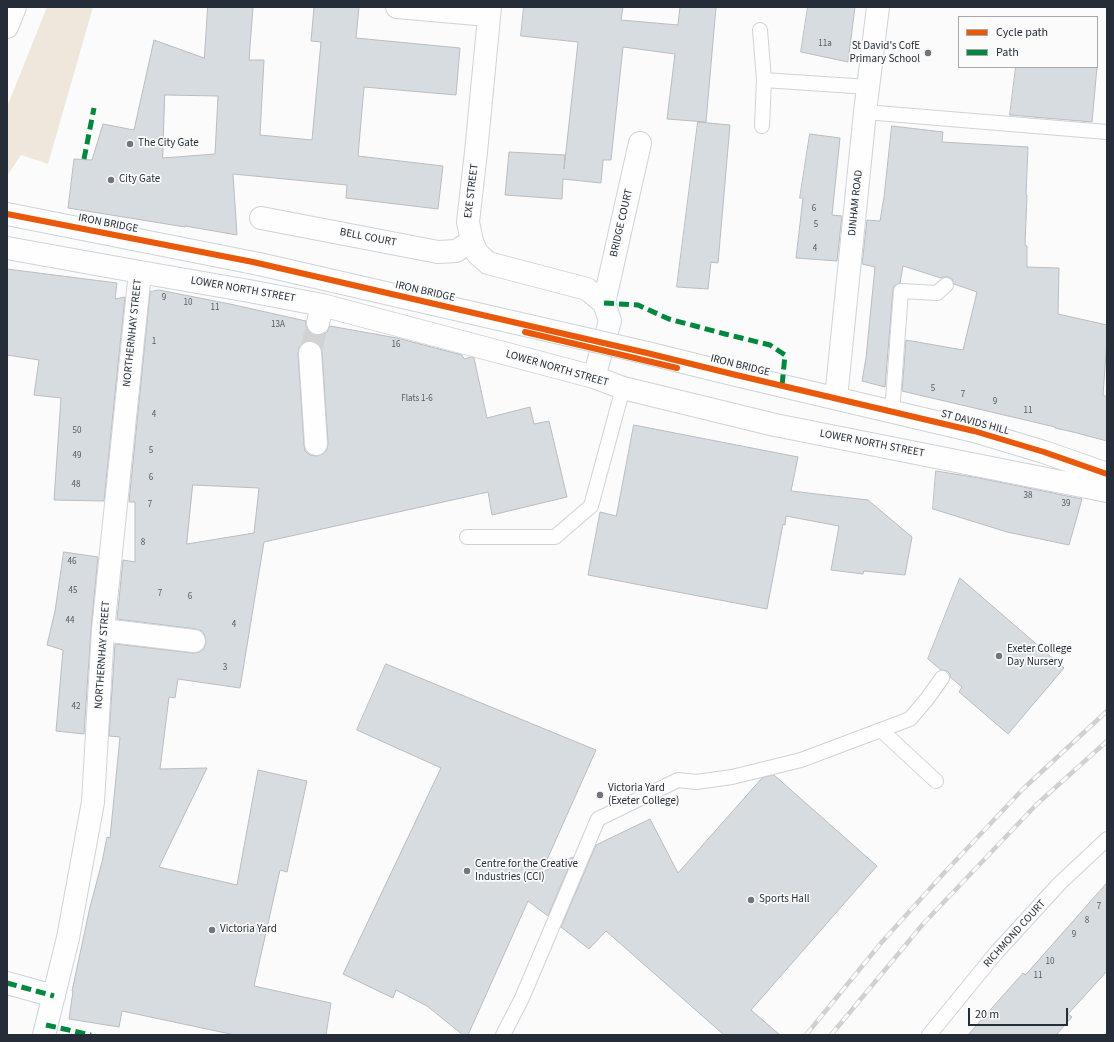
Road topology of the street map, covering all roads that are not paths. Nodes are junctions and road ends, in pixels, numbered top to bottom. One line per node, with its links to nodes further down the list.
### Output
1 (15, 7): 5 (street)
2 (397, 7): 4 (street)
3 (878, 7): 8 (street, DINHAM ROAD)
4 (489, 11): 15 (street, EXE STREET)
5 (7, 27)
6 (760, 30): 7 (lane)
7 (764, 80): 8 (lane); 10 (lane)
8 (868, 87): 9 (street, DINHAM ROAD)
9 (865, 112): 11 (lane); 23 (street, DINHAM ROAD)
10 (762, 126)
11 (1107, 132)
12 (640, 143): 19 (street, BRIDGE COURT)
13 (7, 214): 23 (street, IRON BRIDGE, bridge)
14 (261, 218): 15 (street, BELL COURT)
15 (472, 241): 19 (street, EXE STREET)
16 (7, 248): 17 (street, LOWER NORTH STREET)
17 (140, 272): 21 (street, LOWER NORTH STREET); 29 (street, NORTHERNHAY STREET)
18 (946, 285): 24 (lane)
19 (604, 303): 21 (street)
20 (310, 353): 25 (street)
21 (594, 378): 22 (street, LOWER NORTH STREET)
22 (623, 388): 27 (street, LOWER NORTH STREET); 28 (lane)
23 (836, 398): 24 (street, ST DAVIDS HILL)
24 (892, 412): 26 (street, ST DAVIDS HILL)
25 (316, 444)
26 (1107, 474)
27 (1107, 491)
28 (467, 537)
29 (104, 630): 30 (street); 36 (street, NORTHERNHAY STREET)
30 (194, 641)
31 (942, 678): 32 (lane)
32 (881, 730): 33 (lane); 38 (lane)
33 (936, 781)
34 (1107, 839): 39 (lane, RICHMOND COURT)
35 (7, 983): 36 (street)
36 (54, 996): 37 (street, NORTHERNHAY STREET)
37 (44, 1035)
38 (503, 1035)
39 (929, 1035)

